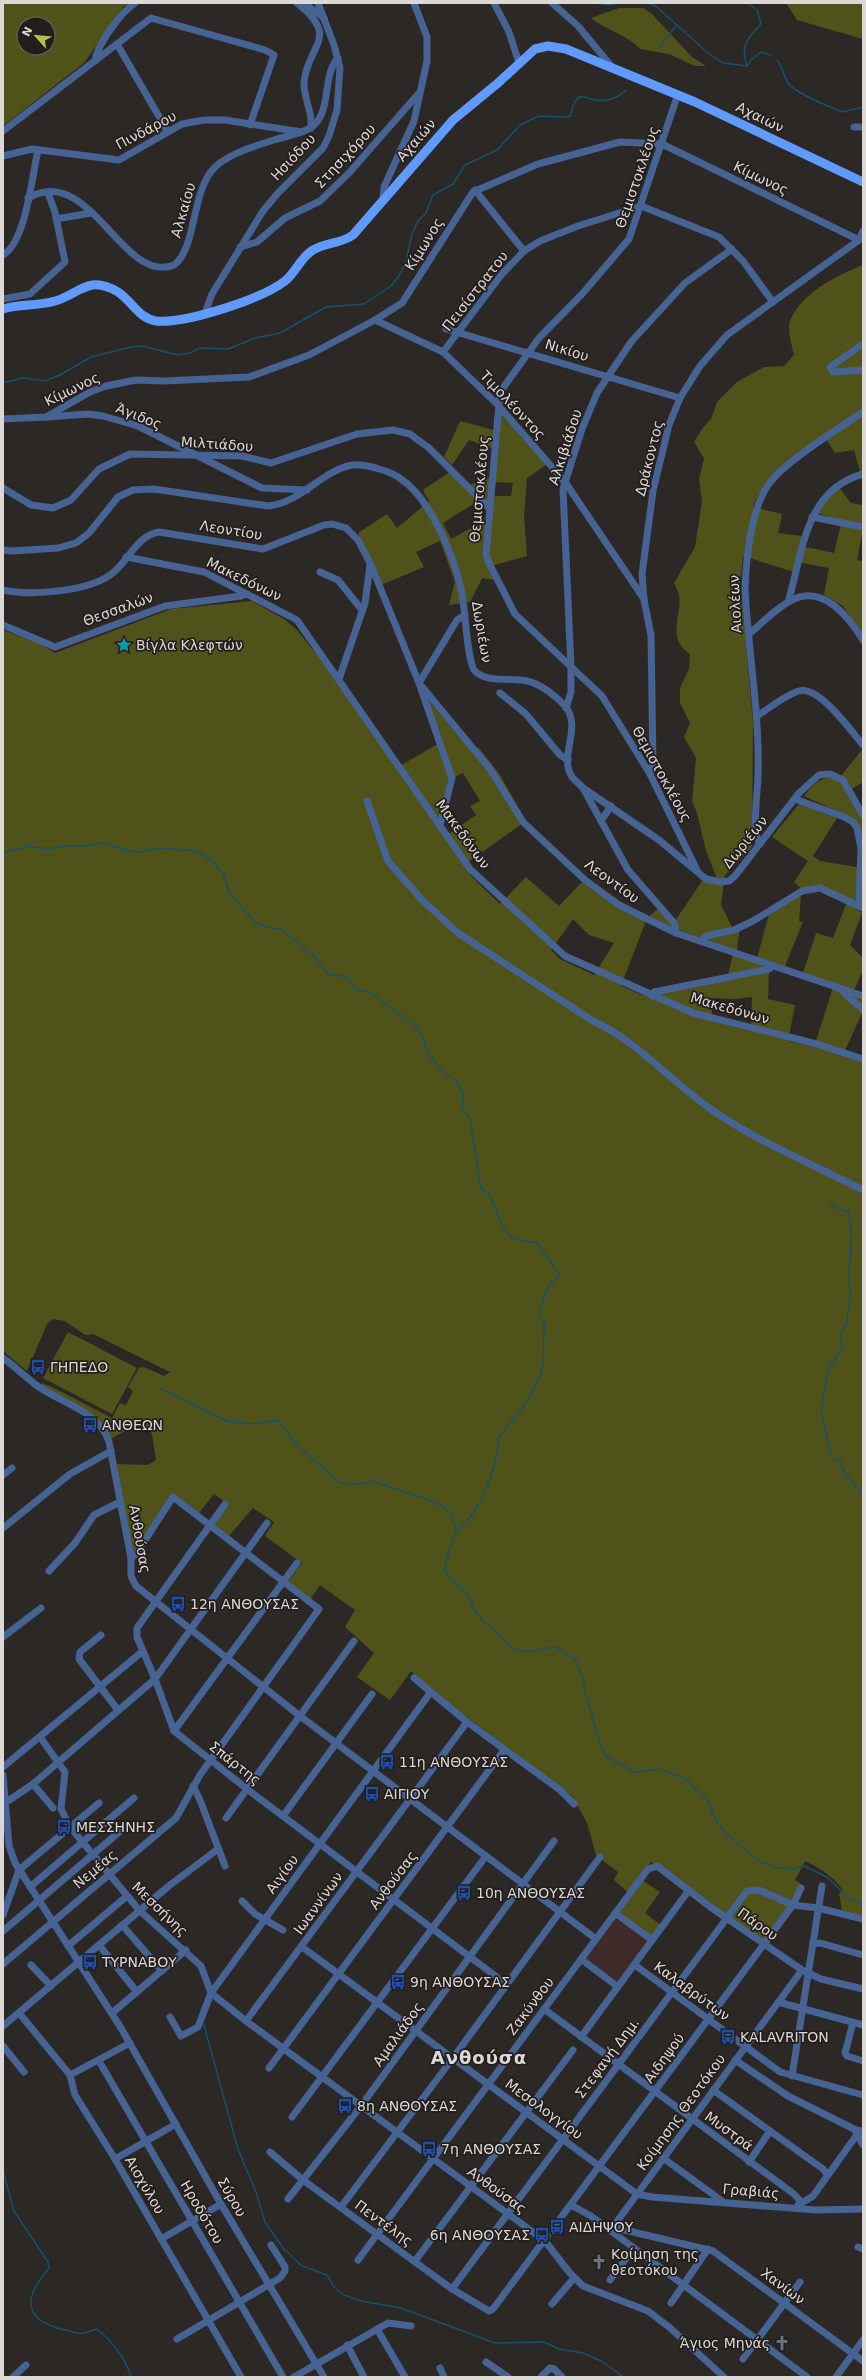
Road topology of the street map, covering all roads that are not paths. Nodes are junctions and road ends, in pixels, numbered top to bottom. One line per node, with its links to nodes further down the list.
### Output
1 (135, 3): 11 (street)
2 (297, 3): 19 (street)
3 (304, 3): 8 (street)
4 (318, 3): 8 (street, Ησιόδου)
5 (414, 3): 14 (street)
6 (494, 3): 12 (street)
7 (552, 3): 13 (street)
8 (324, 18): 10 (street, Ησιόδου)
9 (117, 44): 11 (street); 16 (street); 21 (street)
10 (338, 58): 19 (street); 36 (street, Ησιόδου)
11 (94, 61): 20 (street)
12 (519, 63): 13 (main road, Αχαιών); 30 (main road, Αχαιών)
13 (613, 69): 15 (main road, Αχαιών)
14 (419, 93): 30 (street); 36 (street, Στησιχόρου)
15 (678, 94): 23 (street, Θεμιστοκλέους); 26 (main road, Αχαιών)
16 (250, 125): 21 (street, Πινδάρου); 22 (street, Πινδάρου)
17 (854, 127): 18 (street)
18 (863, 127)
19 (311, 128): 22 (street, Αλκαίου)
20 (3, 131)
21 (168, 132): 24 (street, Πινδάρου)
22 (301, 132): 32 (street, Αλκαίου)
23 (662, 144): 27 (street, Κίμωνος); 31 (street, Θεμιστοκλέους); 35 (street, Κίμωνος)
24 (38, 150): 25 (street, Πινδάρου); 29 (street)
25 (3, 156)
26 (863, 182)
27 (475, 190): 38 (street); 44 (street, Κίμωνος)
28 (48, 193): 29 (street, Αλκαίου); 32 (street, Αλκαίου); 33 (street)
29 (28, 198): 39 (street)
30 (383, 201): 43 (main road, Αχαιών)
31 (641, 206): 37 (street); 38 (street, Πεισίστρατου); 49 (street, Θεμιστοκλέους)
32 (91, 213): 33 (street)
33 (56, 219): 40 (street)
34 (863, 231): 35 (street)
35 (859, 240): 41 (street, Δράκοντος)
36 (240, 247): 43 (street, Ησιόδου)
37 (732, 249): 41 (street); 51 (street, Αλκιβιάδου)
38 (524, 251): 46 (street, Πεισίστρατου)
39 (3, 255)
40 (3, 299)
41 (773, 302): 52 (street, Δράκοντος)
42 (3, 309): 43 (main road, Αχαιών)
43 (205, 313)
44 (375, 320): 48 (street, Τιμολέοντος); 55 (street, Κίμωνος)
45 (446, 329): 46 (street, Νικίου)
46 (460, 332): 48 (street, Πεισίστρατου); 49 (street, Νικίου)
47 (863, 344): 50 (street)
48 (443, 352): 53 (street, Τιμολέοντος)
49 (527, 352): 51 (street, Νικίου); 53 (street, Θεμιστοκλέους)
50 (863, 370)
51 (607, 376): 52 (street, Νικίου); 59 (street, Αλκιβιάδου)
52 (680, 398): 71 (street, Δράκοντος)
53 (498, 405): 59 (street, Τιμολέοντος); 62 (street, Θεμιστοκλέους)
54 (863, 412): 76 (street, Αιολέων)
55 (46, 417): 56 (street, Κίμωνος); 57 (street, Άγιδος)
56 (3, 419)
57 (194, 455): 60 (street, Μιλτιάδου); 61 (street, Άγιδος); 62 (street, Μιλτιάδου)
58 (863, 474): 63 (street)
59 (565, 482): 71 (street, Τιμολέοντος); 78 (street, Αλκιβιάδου)
60 (3, 488)
61 (308, 490): 65 (street, Δωριέων); 74 (street, Δωριέων)
62 (490, 510): 78 (street, Θεμιστοκλέους)
63 (812, 517): 64 (street); 72 (street)
64 (863, 527)
65 (3, 550)
66 (126, 557): 67 (street, Λεοντίου); 69 (street, Λεοντίου); 70 (street, Μακεδόνων)
67 (371, 565): 73 (street); 80 (street, Λεοντίου)
68 (320, 572): 73 (street)
69 (3, 590)
70 (247, 594): 75 (street, Θεσσαλών); 79 (street, Μακεδόνων)
71 (644, 600): 86 (street, Δράκοντος)
72 (788, 602): 76 (street); 77 (street)
73 (362, 610): 79 (street)
74 (465, 615): 80 (street); 82 (street, Δωριέων)
75 (3, 625)
76 (749, 634): 83 (street, Αιολέων)
77 (863, 640)
78 (571, 667): 82 (street, Αλκιβιάδου); 86 (street, Θεμιστοκλέους)
79 (339, 679): 93 (street, Μακεδόνων)
80 (420, 683): 93 (street, Λεοντίου); 97 (street, Λεοντίου)
81 (500, 693): 85 (street)
82 (566, 708): 85 (street, Δωριέων)
83 (757, 716): 84 (street); 94 (street, Αιολέων)
84 (863, 745)
85 (568, 760): 87 (street, Δωριέων)
86 (650, 774): 95 (street, Θεμιστοκλέους)
87 (583, 788): 90 (street, Δωριέων); 92 (street)
88 (795, 799): 91 (street, Δωριέων); 94 (street, Δωριέων); 96 (street)
89 (367, 800): 105 (street)
90 (611, 806): 92 (street); 95 (street, Δωριέων)
91 (863, 815)
92 (601, 821): 97 (street)
93 (440, 826): 101 (street, Μακεδόνων)
94 (760, 844): 95 (street, Δωριέων)
95 (698, 872)
96 (861, 906): 98 (street)
97 (676, 933): 98 (street, Λεοντίου)
98 (701, 941): 99 (street, Λεοντίου)
99 (773, 966): 100 (street, Λεοντίου); 101 (street)
100 (841, 989): 102 (street, Λεοντίου); 103 (street)
101 (652, 996): 104 (street, Μακεδόνων)
102 (863, 996)
103 (863, 1009)
104 (863, 1059)
105 (863, 1190)
106 (3, 1358): 107 (street, Ανθούσας)
107 (111, 1451): 110 (street, Ανθούσας); 114 (street)
108 (12, 1468): 109 (street)
109 (3, 1475)
110 (120, 1502): 116 (street, Ανθούσας); 118 (street)
111 (224, 1504): 113 (street)
112 (267, 1523): 115 (street)
113 (210, 1525): 115 (street); 116 (street); 120 (street)
114 (3, 1528)
115 (247, 1553): 119 (street); 122 (street)
116 (131, 1558): 120 (street, Ανθούσας)
117 (297, 1563): 119 (street)
118 (49, 1571)
119 (283, 1582): 127 (street); 131 (street, Νεμέας)
120 (156, 1602): 122 (street, Ανθούσας); 126 (street)
121 (41, 1608): 124 (street)
122 (192, 1630): 127 (street, Ανθούσας); 129 (street)
123 (100, 1635): 130 (street)
124 (3, 1637)
125 (354, 1641): 135 (street)
126 (143, 1651): 129 (street); 130 (street)
127 (227, 1658): 131 (street, Ανθούσας); 137 (street)
128 (414, 1678): 132 (street)
129 (156, 1679): 134 (street); 137 (street)
130 (101, 1686): 134 (street); 138 (street)
131 (263, 1687): 135 (street, Ανθούσας); 142 (street, Νεμέας)
132 (430, 1693): 136 (street); 144 (street, Αιγίου)
133 (372, 1694): 139 (street)
134 (118, 1710): 141 (street)
135 (300, 1716): 139 (street, Ανθούσας); 148 (street)
136 (467, 1722): 140 (street); 150 (street, Ιωαννίνων)
137 (174, 1731): 142 (street, Σπάρτης)
138 (40, 1737): 141 (street, Μεσσήνης); 143 (street)
139 (336, 1743): 144 (street, Ανθούσας); 155 (street)
140 (504, 1750): 153 (street); 159 (street)
141 (58, 1761): 146 (street); 157 (street, Μεσσήνης)
142 (211, 1761): 147 (street, Νεμέας); 148 (street, Σπάρτης)
143 (3, 1767)
144 (373, 1771): 150 (street, Ανθούσας); 162 (street, Αιγίου)
145 (3, 1775): 151 (street, Σύρου)
146 (33, 1784): 151 (street); 154 (street)
147 (193, 1786): 164 (street); 172 (street, Νεμέας)
148 (247, 1789): 155 (street, Σπάρτης); 156 (street)
149 (134, 1798): 161 (street)
150 (410, 1799): 159 (street, Ανθούσας); 171 (street, Ιωαννίνων)
151 (5, 1803): 163 (street, Σύρου)
152 (99, 1803): 157 (street)
153 (574, 1804)
154 (53, 1808)
155 (282, 1816): 162 (street, Σπάρτης)
156 (226, 1818)
157 (70, 1827): 161 (street, Μεσσήνης); 170 (street)
158 (125, 1827): 165 (street)
159 (448, 1827): 166 (street); 179 (street, Ανθούσας)
160 (554, 1841): 173 (street, Αμαλιάδος)
161 (82, 1842): 165 (street, Μεσσήνης); 175 (street)
162 (320, 1844): 171 (street, Σπάρτης); 190 (street, Αιγίου)
163 (6, 1848): 170 (street, Σύρου)
164 (218, 1849): 168 (street); 184 (street)
165 (93, 1855): 172 (street, Μεσσήνης); 180 (street)
166 (486, 1856): 173 (street); 193 (street)
167 (600, 1857): 185 (street)
168 (225, 1866)
169 (648, 1869): 177 (street, Πάρου); 186 (street, Ζακύνθου)
170 (19, 1870): 175 (street, Σύρου); 187 (street)
171 (357, 1872): 179 (street, Σπάρτης); 202 (street, Ιωαννίνων)
172 (109, 1874): 178 (street, Μεσσήνης); 191 (street, Νεμέας)
173 (523, 1884): 185 (street); 205 (street, Αμαλιάδος)
174 (822, 1886): 183 (street)
175 (30, 1887): 180 (street, Σύρου)
176 (801, 1888): 182 (street, Αιδηψού)
177 (689, 1890): 188 (street, Πάρου); 197 (street)
178 (127, 1896): 184 (street, Μεσσήνης); 201 (street)
179 (395, 1900): 193 (street); 213 (street, Ανθούσας)
180 (39, 1901): 191 (street, Σύρου); 195 (street)
181 (242, 1901): 190 (street)
182 (793, 1905): 183 (street); 188 (street, Στεφανή Δημ.); 198 (street, Αιδηψού)
183 (818, 1908): 189 (street); 199 (street)
184 (140, 1911): 192 (street); 203 (street, Μεσσήνης)
185 (560, 1912): 196 (street); 214 (street)
186 (615, 1913): 196 (street, Ζακύνθου); 197 (street)
187 (3, 1915)
188 (727, 1918): 198 (street, Πάρου); 219 (street, Στεφανή Δημ.)
189 (863, 1919)
190 (264, 1920): 194 (street); 220 (street, Αιγίου)
191 (53, 1922): 201 (street, Σύρου); 208 (street, Νεμέας)
192 (122, 1925): 200 (street); 211 (street)
193 (433, 1929): 205 (street); 222 (street)
194 (283, 1930)
195 (3, 1931)
196 (596, 1939): 206 (street, Ζακύνθου)
197 (652, 1940): 210 (street)
198 (764, 1944): 212 (street, Πάρου); 228 (street, Αιδηψού)
199 (813, 1944): 204 (street); 212 (street)
200 (100, 1945): 207 (street); 218 (street)
201 (68, 1946): 207 (street, Σύρου)
202 (302, 1947): 213 (street); 229 (street, Ιωαννίνων)
203 (186, 1950): 211 (street); 220 (street, Μεσσήνης)
204 (863, 1955)
205 (471, 1957): 214 (street); 233 (street, Αμαλιάδος)
206 (581, 1959): 216 (street); 223 (street, Ζακύνθου)
207 (78, 1962): 215 (street); 226 (street, Σύρου)
208 (3, 1964)
209 (31, 1965): 215 (street)
210 (634, 1965): 216 (street); 219 (street, Καλαβρύτων)
211 (162, 1971): 218 (street)
212 (805, 1972): 217 (street, Πάρου); 221 (street, Κοίμησης Θεοτόκου); 224 (street)
213 (339, 1974): 222 (street); 238 (street, Ανθούσας)
214 (506, 1984): 240 (street)
215 (51, 1986): 225 (street)
216 (618, 1987): 234 (street)
217 (863, 1990)
218 (137, 1992): 226 (street)
219 (672, 1992): 228 (street, Καλαβρύτων); 244 (street, Στεφανή Δημ.)
220 (211, 1993): 227 (street, Αιγίου); 229 (street, Ανθούσας)
221 (778, 2002): 224 (street); 237 (street, Κοίμησης Θεοτόκου)
222 (378, 2003): 233 (street, Μεσολογγίου); 249 (street)
223 (544, 2009): 234 (street, Μυστρά); 250 (street, Ζακύνθου)
224 (802, 2009): 230 (street); 248 (street)
225 (19, 2013): 231 (street); 247 (street, Αισχύλου)
226 (112, 2013): 235 (street, Σύρου)
227 (170, 2016)
228 (709, 2019): 237 (street, Καλαβρύτων); 252 (street, Αιδηψού)
229 (246, 2021): 238 (street, Ανθούσας)
230 (853, 2022): 232 (street); 243 (street)
231 (3, 2026)
232 (863, 2026)
233 (416, 2031): 240 (street, Μεσολογγίου); 254 (street, Αμαλιάδος)
234 (581, 2037): 244 (street, Μυστρά)
235 (130, 2043): 241 (street); 258 (street, Σύρου)
236 (3, 2046): 246 (street)
237 (746, 2046): 242 (street, Κοίμησης Θεοτόκου); 248 (street, Καλαβρύτων)
238 (283, 2049): 245 (street, Ανθούσας); 249 (street, Ανθούσας)
239 (574, 2050): 255 (street)
240 (453, 2058): 250 (street, Μεσολογγίου); 261 (street)
241 (99, 2060): 247 (street); 263 (street, Ηροδότου)
242 (736, 2060): 251 (street, Κοίμησης Θεοτόκου); 260 (street)
243 (863, 2061)
244 (618, 2065): 252 (street, Μυστρά); 262 (street, Στεφανή Δημ.)
245 (269, 2068)
246 (24, 2072)
247 (70, 2075): 267 (street, Αισχύλου)
248 (792, 2076): 253 (street, Καλαβρύτων)
249 (322, 2078): 254 (street, Ανθούσας); 256 (street)
250 (488, 2084): 255 (street, Μεσολογγίου); 268 (street, Ζακύνθου)
251 (713, 2090): 257 (street, Κοίμησης Θεοτόκου); 259 (street)
252 (655, 2093): 257 (street, Μυστρά); 270 (street, Αιδηψού)
253 (863, 2095)
254 (361, 2106): 261 (street, Ανθούσας); 272 (street, Αμαλιάδος)
255 (526, 2112): 262 (street, Μεσολογγίου); 273 (street)
256 (292, 2117)
257 (691, 2120): 266 (street, Κοίμησης Θεοτόκου); 269 (street, Μυστρά)
258 (176, 2124): 263 (street); 278 (street, Σύρου)
259 (770, 2132): 269 (street); 271 (street)
260 (858, 2132): 264 (street); 271 (street)
261 (398, 2133): 268 (street, Ανθούσας); 280 (street)
262 (563, 2139): 270 (street, Μεσολογγίου); 283 (street, Στεφανή Δημ.)
263 (145, 2142): 267 (street); 284 (street, Ηροδότου)
264 (863, 2144)
265 (270, 2152): 272 (street, Πεντέλης)
266 (663, 2158): 274 (street, Κοίμησης Θεοτόκου); 276 (street)
267 (115, 2159): 287 (street, Αισχύλου)
268 (433, 2159): 273 (street, Ανθούσας); 286 (street, Ζακύνθου)
269 (748, 2162): 277 (street, Μυστρά)
270 (600, 2167): 274 (street, Μεσολογγίου); 279 (street, Αιδηψού)
271 (828, 2175): 277 (street)
272 (303, 2180): 275 (street, Αμαλιάδος); 280 (street, Πεντέλης)
273 (471, 2187): 283 (street, Ανθούσας); 293 (street)
274 (637, 2194): 276 (street, Γραβιάς); 285 (street, Κοίμησης Θεοτόκου)
275 (288, 2199)
276 (722, 2201): 281 (street, Γραβιάς)
277 (802, 2203): 281 (street)
278 (221, 2204): 284 (street); 297 (street, Σύρου)
279 (571, 2206): 285 (street); 288 (street, Αιδηψού)
280 (341, 2207): 286 (street, Πεντέλης)
281 (795, 2208): 282 (street, Γραβιάς)
282 (863, 2209)
283 (507, 2214): 288 (street, Ανθούσας); 299 (street, Στεφανή Δημ.)
284 (192, 2220): 287 (street); 300 (street, Ηροδότου)
285 (611, 2229): 290 (street); 291 (street, Χανίων)
286 (377, 2234): 292 (street, Ζακύνθου); 293 (street, Πεντέλης)
287 (161, 2239): 305 (street, Αισχύλου)
288 (545, 2241): 294 (street, Ανθούσας); 304 (street, Αιδηψού)
289 (271, 2245): 297 (street)
290 (634, 2248): 295 (street); 298 (street)
291 (708, 2249): 298 (street); 301 (street, Χανίων)
292 (358, 2260)
293 (415, 2261): 299 (street, Πεντέλης)
294 (574, 2278): 302 (street); 330 (street, Ανθούσας)
295 (610, 2280)
296 (800, 2282): 301 (street)
297 (269, 2284): 300 (street); 316 (street, Σύρου)
298 (683, 2286): 303 (street); 310 (street)
299 (452, 2288): 304 (street, Πεντέλης)
300 (239, 2302): 305 (street); 321 (street, Ηροδότου)
301 (784, 2303): 310 (street); 312 (street, Χανίων)
302 (552, 2304)
303 (671, 2304)
304 (486, 2311)
305 (208, 2320): 308 (street); 320 (street, Αισχύλου)
306 (411, 2326): 307 (street)
307 (377, 2329): 311 (street); 325 (street)
308 (177, 2339)
309 (863, 2340): 312 (street)
310 (757, 2341): 313 (street); 331 (street)
311 (347, 2345): 316 (street); 324 (street)
312 (853, 2354): 314 (street, Χανίων); 332 (street)
313 (743, 2359)
314 (863, 2361)
315 (486, 2362): 327 (street)
316 (316, 2364): 322 (street); 323 (street, Σύρου)
317 (26, 2365): 319 (street)
318 (440, 2368): 326 (street)
319 (12, 2377)
320 (241, 2377)
321 (283, 2377)
322 (294, 2377)
323 (324, 2377)
324 (364, 2377)
325 (405, 2377)
326 (444, 2377)
327 (508, 2377)
328 (541, 2377): 329 (street)
329 (562, 2377)
330 (724, 2377)
331 (806, 2377)
332 (836, 2377)

